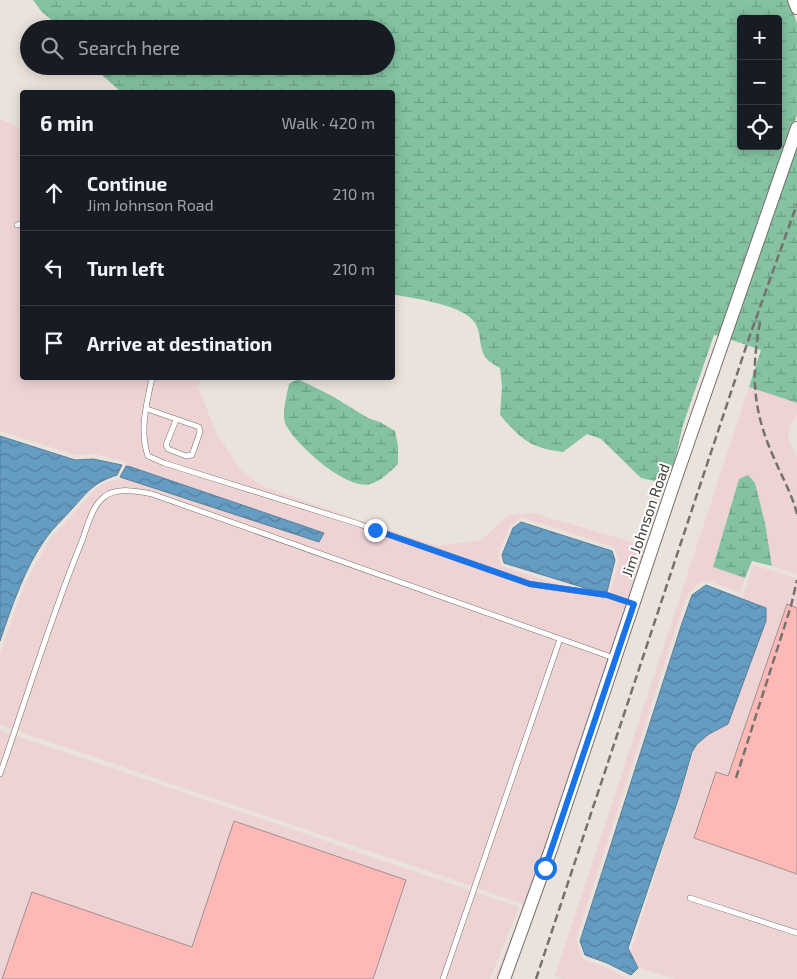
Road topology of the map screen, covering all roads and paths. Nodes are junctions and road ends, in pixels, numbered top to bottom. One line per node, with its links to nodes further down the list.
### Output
1 (794, 0): 2 (street)
2 (797, 8)
3 (797, 128): 7 (street, Jim Johnson Road)
4 (152, 380): 5 (lane)
5 (147, 409): 6 (lane); 7 (lane)
6 (176, 420): 6 (lane)
7 (634, 604): 9 (street, Jim Johnson Road)
8 (560, 638): 9 (lane); 10 (lane); 13 (lane)
9 (615, 658): 14 (street, Jim Johnson Road)
10 (0, 774)
11 (690, 898): 12 (lane)
12 (797, 933)
13 (444, 979)
14 (504, 979)

